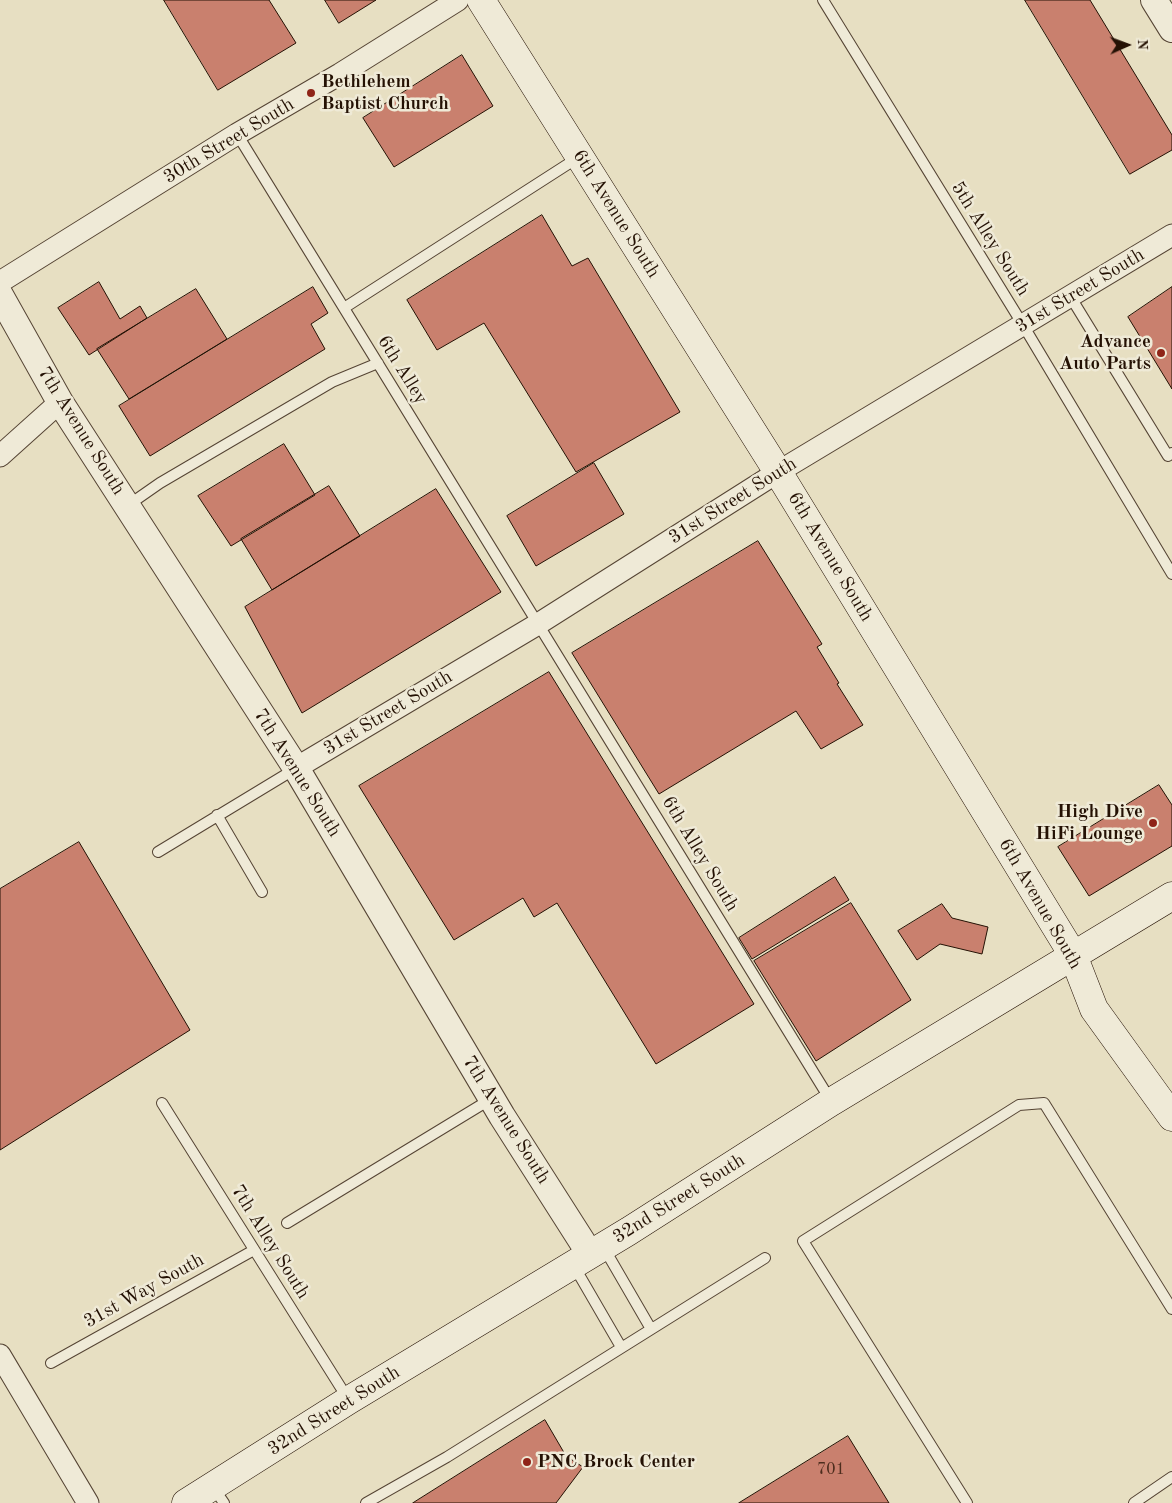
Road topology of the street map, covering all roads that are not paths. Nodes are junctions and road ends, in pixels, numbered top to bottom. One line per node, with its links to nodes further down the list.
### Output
1 (458, 0): 6 (street, 30th Street South)
2 (481, 0): 7 (main road, 6th Avenue South)
3 (823, 0): 13 (lane, 5th Alley South)
4 (1154, 0): 5 (street)
5 (1172, 29)
6 (237, 134): 9 (street, 30th Street South); 12 (lane, 6th Alley)
7 (580, 157): 12 (lane); 18 (main road, 6th Avenue South)
8 (1172, 235): 11 (street, 31st Street South)
9 (0, 282)
10 (0, 295): 15 (street, 7th Avenue South)
11 (1070, 296): 13 (street, 31st Street South); 16 (lane)
12 (344, 308): 14 (lane, 6th Alley)
13 (1023, 325): 18 (street, 31st Street South); 20 (lane, 5th Alley South)
14 (378, 363): 19 (lane); 21 (lane, 6th Alley)
15 (60, 402): 17 (street); 19 (street, 7th Avenue South)
16 (1172, 453)
17 (0, 456)
18 (778, 472): 21 (street, 31st Street South); 27 (main road, 6th Avenue South)
19 (127, 506): 22 (street, 7th Avenue South)
20 (1172, 574)
21 (538, 624): 22 (street, 31st Street South); 29 (lane, 6th Alley South)
22 (296, 768): 23 (lane); 28 (street, 7th Avenue South)
23 (217, 815): 24 (lane); 25 (lane)
24 (158, 852)
25 (262, 892)
26 (1172, 896): 27 (main road, 32nd Street South)
27 (1074, 955): 29 (main road, 32nd Street South); 31 (main road, 6th Avenue South)
28 (492, 1099): 32 (lane); 34 (street, 7th Avenue South)
29 (831, 1102): 34 (main road, 32nd Street South)
30 (162, 1103): 33 (lane, 7th Alley South)
31 (1172, 1117)
32 (287, 1222)
33 (254, 1250): 40 (lane, 31st Way South); 41 (lane, 7th Alley South)
34 (588, 1255): 37 (lane); 38 (lane); 41 (main road, 32nd Street South)
35 (765, 1258): 37 (lane)
36 (1172, 1309): 47 (lane)
37 (651, 1329): 38 (lane)
38 (621, 1347): 46 (lane)
39 (0, 1355): 44 (street)
40 (51, 1363)
41 (349, 1400): 43 (main road, 32nd Street South)
42 (1172, 1477): 48 (lane)
43 (218, 1495): 45 (main road, 32nd Street South)
44 (88, 1503)
45 (186, 1503)
46 (366, 1503)
47 (967, 1503)
48 (1134, 1503)

